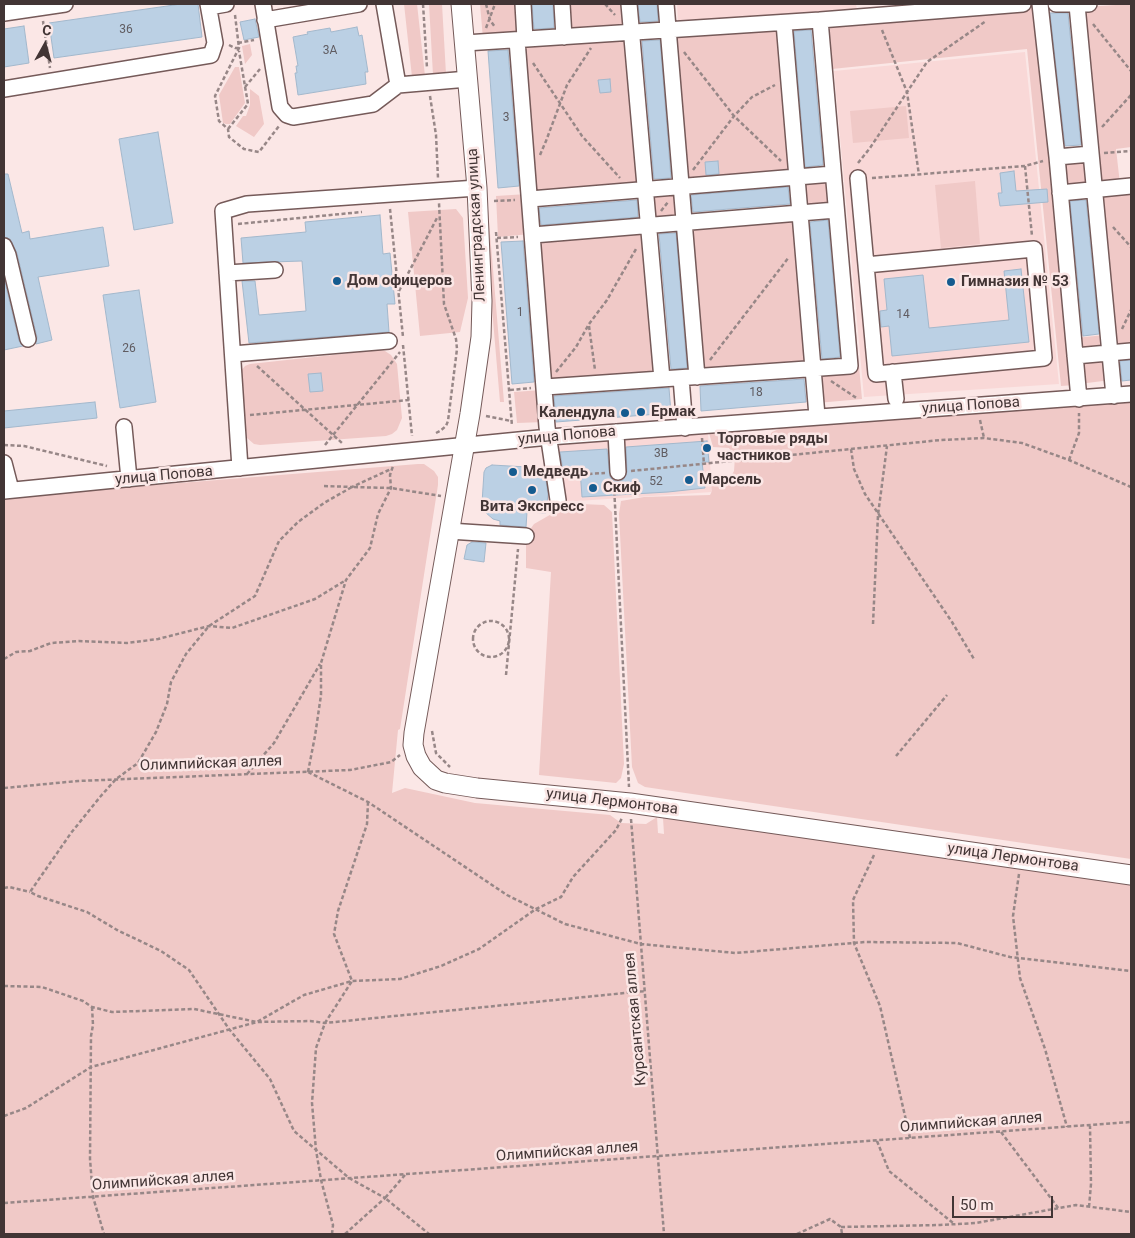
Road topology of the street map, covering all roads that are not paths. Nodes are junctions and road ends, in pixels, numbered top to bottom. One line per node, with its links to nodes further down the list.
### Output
1 (65, 4): 18 (street)
2 (262, 4): 19 (street)
3 (359, 4): 19 (street)
4 (384, 4): 28 (street)
5 (461, 4): 26 (main road, Ленинградская улица)
6 (523, 4): 25 (street)
7 (562, 4): 24 (street)
8 (629, 4): 23 (street)
9 (666, 4): 22 (street)
10 (999, 4): 11 (street); 17 (street)
11 (1023, 4)
12 (1040, 4): 31 (street)
13 (1056, 4): 14 (street)
14 (1083, 4): 30 (street)
15 (208, 5): 16 (street); 29 (street)
16 (230, 8)
17 (870, 12): 20 (street)
18 (4, 13)
19 (265, 20): 28 (street)
20 (820, 20): 21 (street); 33 (street)
21 (784, 23): 22 (street); 34 (street)
22 (668, 30): 23 (street); 35 (street)
23 (632, 32): 24 (street); 38 (street)
24 (564, 36): 25 (street)
25 (521, 39): 26 (street); 41 (street)
26 (472, 43): 27 (main road, Ленинградская улица)
27 (468, 78): 28 (street); 37 (main road, Ленинградская улица)
28 (398, 86)
29 (4, 89)
30 (1091, 154): 31 (street); 39 (street)
31 (1057, 158): 40 (street)
32 (856, 173): 48 (street)
33 (833, 174): 34 (street); 42 (street)
34 (797, 176): 35 (street); 43 (street)
35 (681, 186): 38 (street); 44 (street)
36 (1131, 186): 39 (street)
37 (477, 188): 50 (street); 72 (main road, Ленинградская улица)
38 (645, 189): 41 (street); 45 (street)
39 (1094, 189): 40 (street); 54 (street)
40 (1060, 193): 56 (street)
41 (530, 199): 46 (street)
42 (836, 210): 43 (street); 57 (street)
43 (800, 213): 44 (street); 57 (street)
44 (684, 223): 45 (street); 59 (street)
45 (648, 226): 46 (street); 61 (street)
46 (533, 236): 62 (street)
47 (4, 246): 51 (street)
48 (866, 265): 58 (street); 58 (street)
49 (275, 270): 50 (street)
50 (227, 272): 55 (street)
51 (28, 339)
52 (389, 341): 55 (street)
53 (1131, 351): 54 (street)
54 (1110, 352): 56 (street); 64 (street)
55 (238, 354): 74 (street)
56 (1075, 356): 66 (street)
57 (813, 370): 59 (street); 67 (street)
58 (893, 372): 65 (street)
59 (697, 377): 60 (street)
60 (681, 378): 61 (street); 69 (street)
61 (662, 379): 62 (street)
62 (545, 387): 71 (street)
63 (1131, 394): 64 (street, улица Попова)
64 (1114, 396): 66 (street, улица Попова)
65 (896, 399)
66 (1079, 399): 67 (street, улица Попова)
67 (817, 416): 69 (street, улица Попова)
68 (124, 427): 76 (street)
69 (685, 428): 70 (street, улица Попова)
70 (616, 432): 71 (street, улица Попова); 75 (street)
71 (549, 437): 72 (street, улица Попова); 78 (street)
72 (465, 445): 74 (street, улица Попова); 79 (main road)
73 (4, 463): 77 (street)
74 (240, 468): 76 (street, улица Попова)
75 (618, 472)
76 (129, 479): 77 (street, улица Попова)
77 (7, 490)
78 (558, 500)
79 (450, 531): 80 (street); 81 (main road, улица Лермонтова)
80 (522, 536)
81 (1131, 875)

